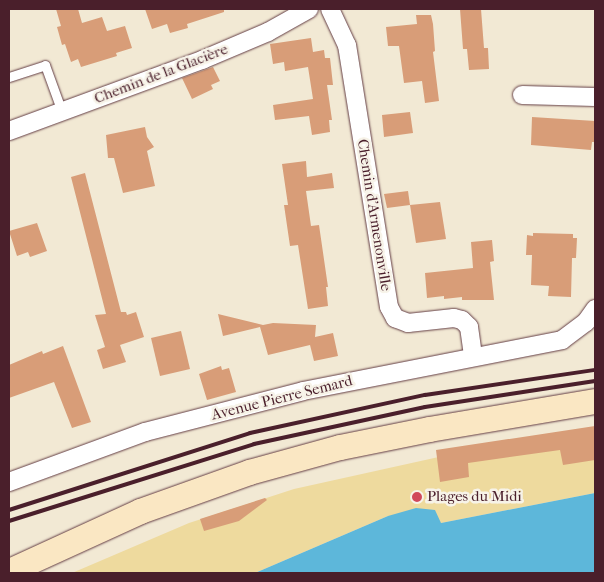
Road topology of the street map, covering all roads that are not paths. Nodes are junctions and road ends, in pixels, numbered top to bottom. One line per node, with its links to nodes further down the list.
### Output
1 (309, 9): 6 (street, Chemin de la Glacière)
2 (330, 9): 9 (street, Chemin d'Armenonville)
3 (9, 77): 6 (lane)
4 (522, 95): 5 (street)
5 (595, 97)
6 (62, 112): 7 (street, Chemin de la Glacière)
7 (9, 131)
8 (595, 309): 9 (street, Avenue Pierre Semard)
9 (473, 356): 11 (street, Avenue Pierre Semard)
10 (595, 401): 12 (main road)
11 (9, 482)
12 (9, 571)

